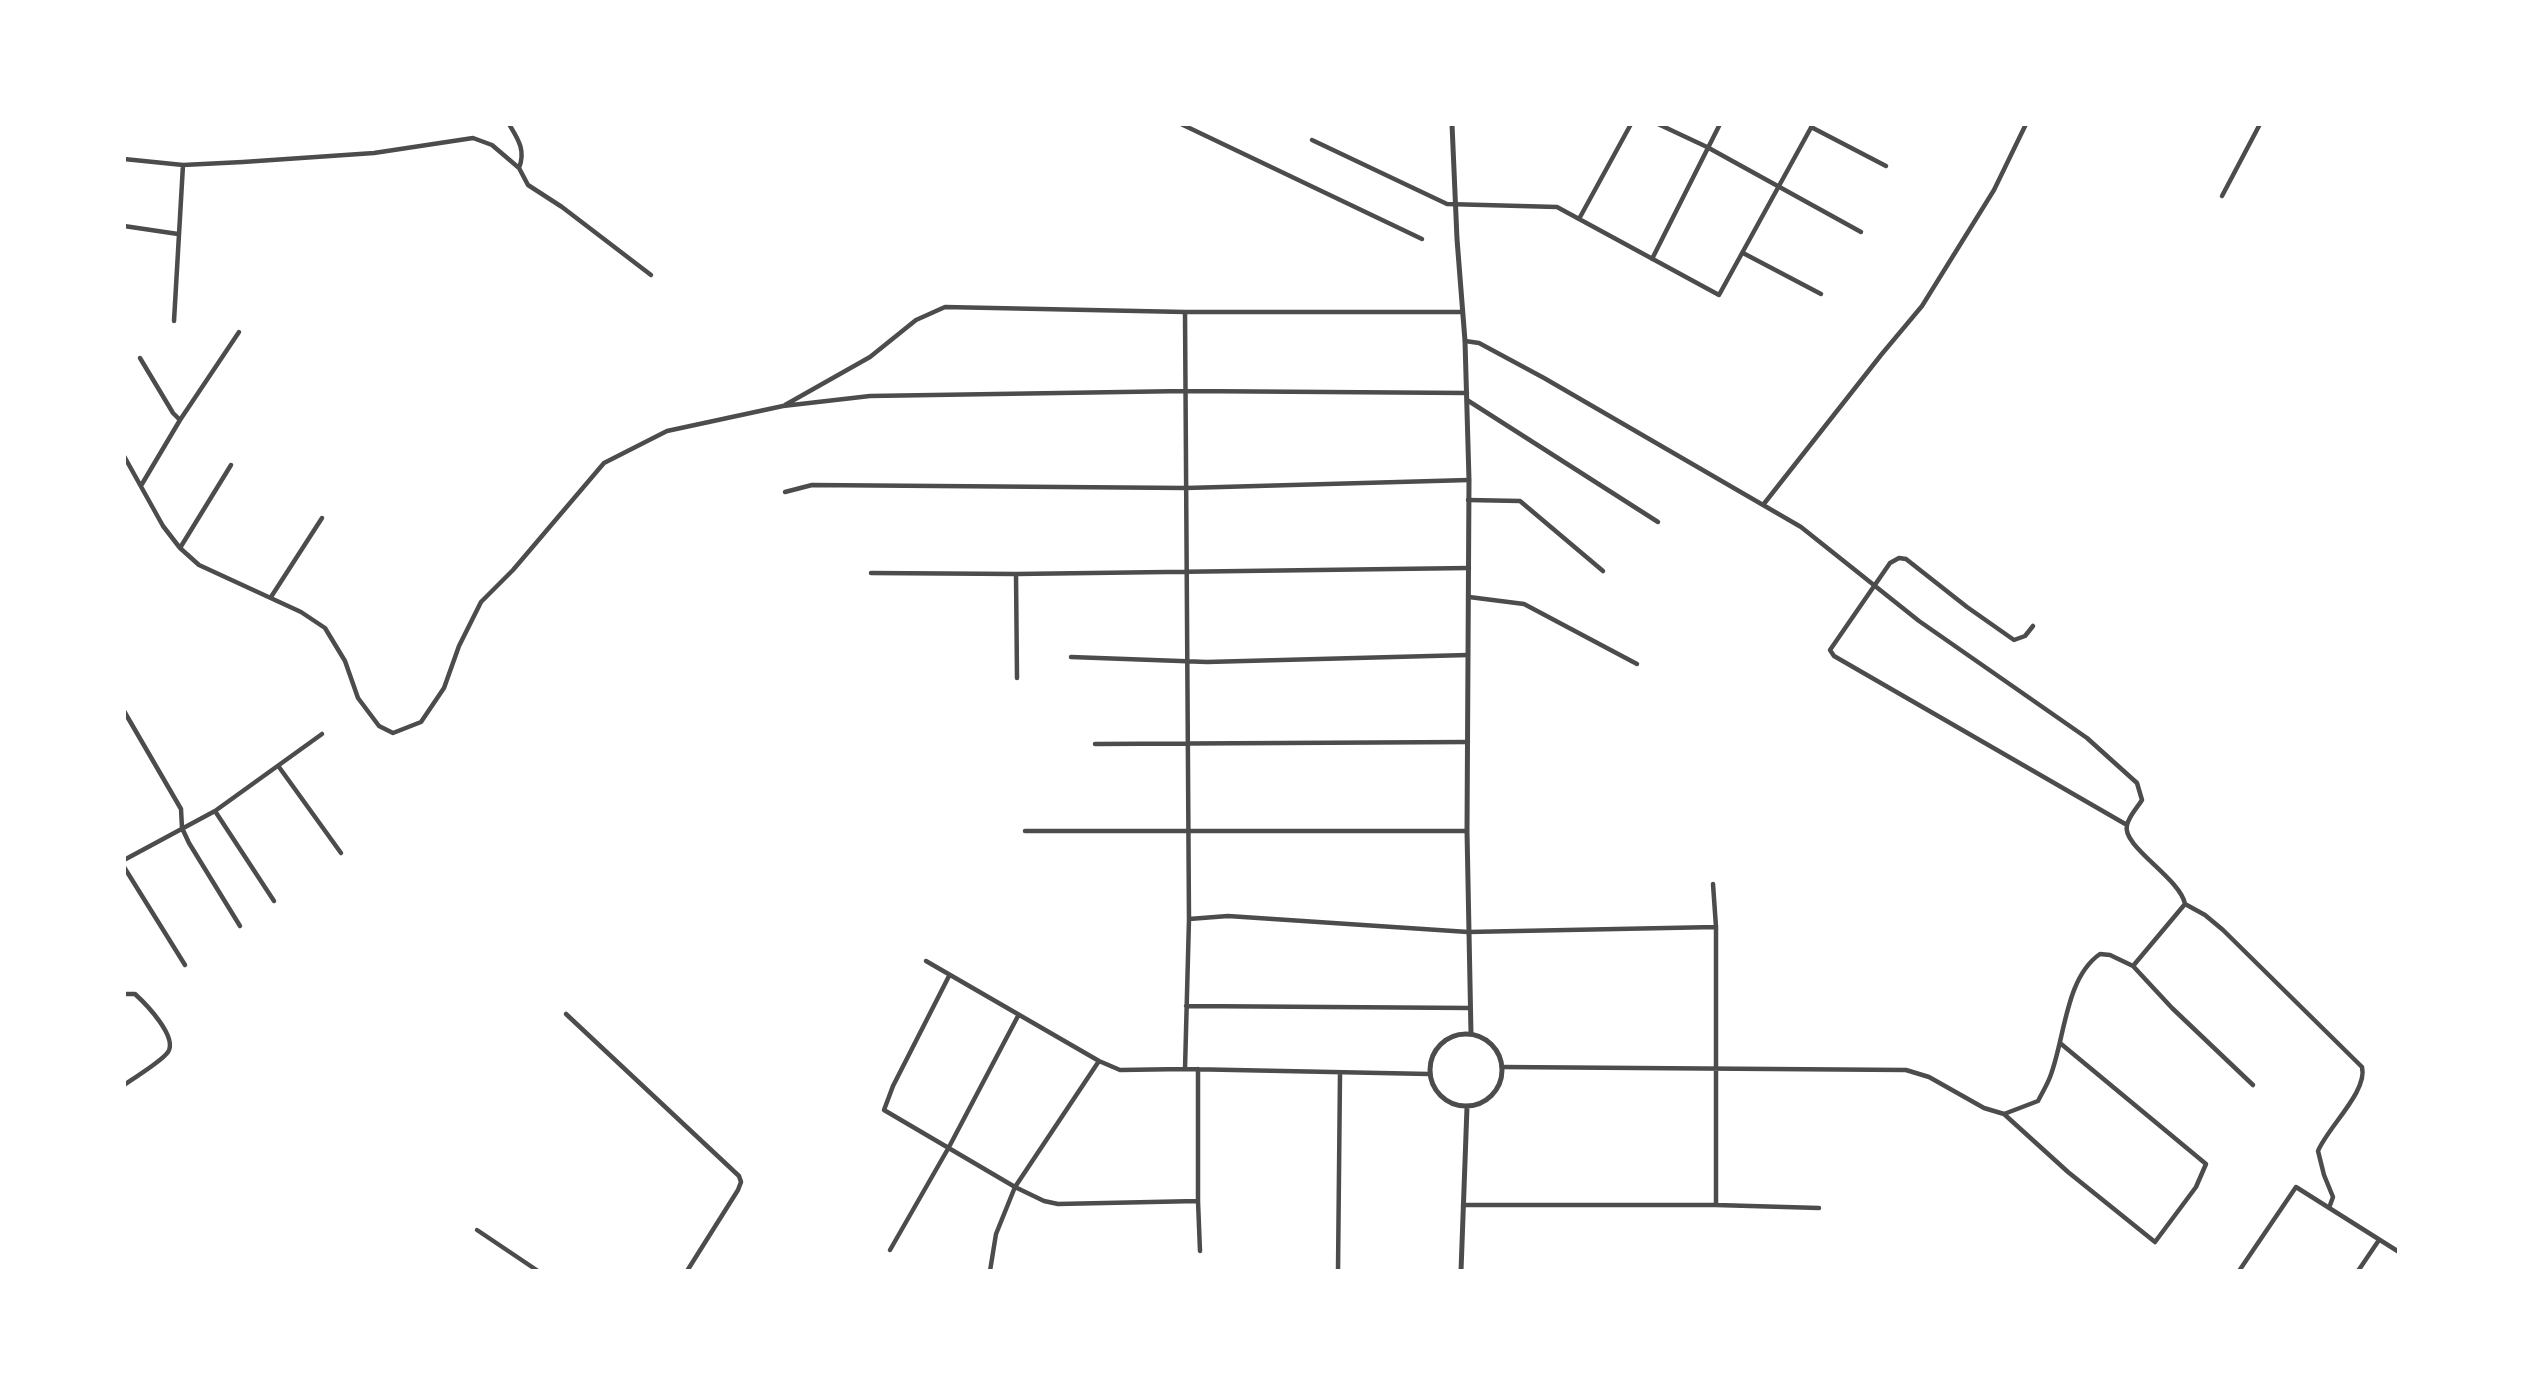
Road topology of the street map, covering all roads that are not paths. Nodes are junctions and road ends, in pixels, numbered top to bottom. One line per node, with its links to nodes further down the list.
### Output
1 (509, 124): 15 (street)
2 (1181, 124): 23 (street)
3 (1630, 124): 19 (street)
4 (1658, 124): 11 (street)
5 (1720, 124): 11 (street)
6 (2026, 124): 45 (street)
7 (2260, 124): 17 (street)
8 (1451, 125): 18 (street)
9 (1812, 125): 14 (street); 16 (street)
10 (1312, 140): 18 (street)
11 (1707, 147): 16 (street); 25 (street)
12 (124, 159): 13 (street)
13 (183, 165): 15 (street); 22 (street)
14 (1886, 166)
15 (519, 168): 26 (street)
16 (1778, 188): 21 (street); 24 (street)
17 (2222, 196)
18 (1456, 203): 19 (street); 29 (street)
19 (1579, 219): 25 (street)
20 (124, 226): 22 (street)
21 (1861, 232)
22 (178, 234): 30 (street)
23 (1422, 239)
24 (1743, 253): 25 (street); 27 (street)
25 (1652, 258)
26 (651, 275)
27 (1821, 294)
28 (1185, 312): 29 (street); 34 (street); 36 (street)
29 (1462, 312): 32 (street)
30 (174, 321)
31 (239, 332): 37 (street)
32 (1465, 341): 35 (street); 45 (street)
33 (140, 358): 37 (street)
34 (1185, 391): 35 (street); 36 (street); 42 (street)
35 (1467, 396): 40 (street); 47 (street)
36 (783, 406): 55 (street)
37 (180, 420): 41 (street)
38 (124, 456): 41 (street)
39 (231, 465): 48 (street)
40 (1469, 480): 42 (street); 44 (street)
41 (142, 485): 48 (street)
42 (1186, 488): 43 (street); 51 (street)
43 (785, 492)
44 (1468, 500): 49 (street); 50 (street)
45 (1763, 505): 54 (street)
46 (322, 518): 55 (street)
47 (1658, 522)
48 (180, 548): 55 (street)
49 (1469, 568): 51 (street); 56 (street)
50 (1602, 571)
51 (1186, 572): 53 (street); 60 (street)
52 (871, 573): 53 (street)
53 (1016, 574): 62 (street)
54 (1875, 584): 57 (street); 70 (street); 70 (street)
55 (271, 597)
56 (1469, 597): 58 (street); 61 (street)
57 (2033, 626)
58 (1469, 654): 60 (street); 65 (street)
59 (1071, 657): 60 (street)
60 (1187, 661): 67 (street)
61 (1637, 664)
62 (1017, 678)
63 (124, 711): 71 (street)
64 (322, 734): 68 (street)
65 (1468, 742): 67 (street); 74 (street)
66 (1095, 744): 67 (street)
67 (1188, 745): 73 (street)
68 (279, 767): 69 (street); 75 (street)
69 (215, 811): 71 (street); 79 (street)
70 (2127, 825): 80 (street)
71 (182, 828): 76 (street); 82 (street)
72 (1025, 831): 73 (street)
73 (1189, 831): 74 (street); 81 (street)
74 (1467, 831): 84 (street)
75 (341, 853)
76 (124, 860)
77 (124, 867): 86 (street)
78 (1713, 884): 83 (street)
79 (274, 901)
80 (2185, 904): 87 (street); 113 (street)
81 (1189, 919): 84 (street); 90 (street)
82 (240, 926)
83 (1716, 928): 84 (street); 100 (street)
84 (1468, 932): 91 (street)
85 (926, 961): 88 (street)
86 (185, 965)
87 (2133, 966): 95 (street); 104 (street)
88 (949, 976): 93 (street); 107 (street)
89 (124, 995): 103 (street)
90 (1186, 1006): 91 (street); 98 (street)
91 (1470, 1008): 94 (street)
92 (566, 1014): 120 (street)
93 (1018, 1016): 96 (street); 107 (street)
94 (1471, 1034): 97 (street); 102 (street)
95 (2060, 1043): 106 (street); 106 (street)
96 (1099, 1061): 98 (street); 108 (street)
97 (1502, 1067): 100 (street); 105 (street)
98 (1185, 1069): 99 (street)
99 (1198, 1069): 101 (street); 109 (street)
100 (1717, 1069): 106 (street); 111 (street)
101 (1340, 1073): 102 (street); 122 (street)
102 (1429, 1074): 105 (street)
103 (124, 1085)
104 (2253, 1085)
105 (1467, 1107): 110 (street)
106 (2004, 1114)
107 (949, 1147): 108 (street); 116 (street)
108 (1015, 1187): 109 (street); 121 (street)
109 (1198, 1202): 117 (street)
110 (1463, 1205): 111 (street); 123 (street)
111 (1716, 1205): 112 (street)
112 (1818, 1208)
113 (2329, 1208): 115 (street); 124 (street)
114 (477, 1230): 119 (street)
115 (2379, 1240): 118 (street); 125 (street)
116 (890, 1251)
117 (1200, 1251)
118 (2399, 1252)
119 (538, 1271)
120 (687, 1271)
121 (990, 1271)
122 (1338, 1271)
123 (1461, 1271)
124 (2239, 1271)
125 (2358, 1271)

